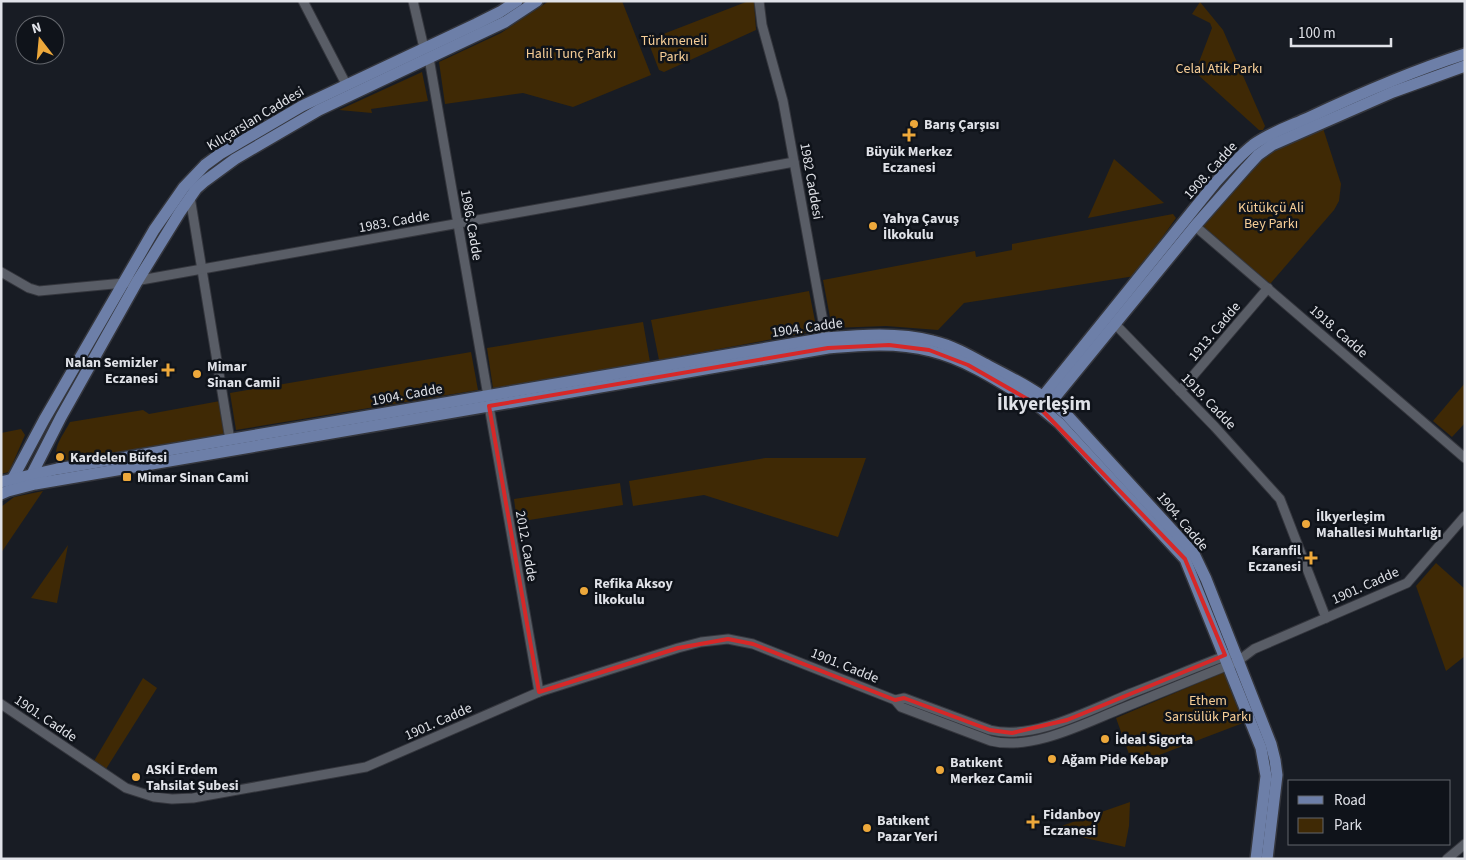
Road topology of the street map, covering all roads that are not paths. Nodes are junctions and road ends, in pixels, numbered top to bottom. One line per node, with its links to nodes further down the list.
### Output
1 (304, 1): 9 (street)
2 (413, 1): 6 (street, 1986. Cadde)
3 (517, 1): 6 (main road, Kılıçarslan Caddesi)
4 (537, 1): 6 (main road, Kılıçarslan Caddesi)
5 (759, 1): 10 (street, 1982 Caddesi)
6 (426, 53): 9 (main road, Kılıçarslan Caddesi); 11 (main road, Kılıçarslan Caddesi); 13 (street, 1986. Cadde)
7 (1465, 54): 12 (main road, 1908. Cadde)
8 (1465, 66): 12 (main road, 1908. Cadde)
9 (346, 84): 17 (main road, Kılıçarslan Caddesi)
10 (794, 162): 13 (street, 1983. Cadde); 20 (street, 1982 Caddesi)
11 (190, 198): 14 (street); 16 (main road, Kılıçarslan Caddesi)
12 (1191, 222): 18 (street, 1918. Cadde); 19 (main road, 1908. Cadde); 23 (main road, 1908. Cadde)
13 (458, 224): 14 (street, 1983. Cadde); 22 (street, 1986. Cadde)
14 (202, 269): 16 (street, 1983. Cadde); 24 (street)
15 (1, 272): 17 (street, 1983. Cadde)
16 (138, 280): 17 (street, 1983. Cadde); 26 (main road, Kılıçarslan Caddesi)
17 (124, 283): 28 (main road, Kılıçarslan Caddesi)
18 (1268, 288): 21 (street, 1913. Cadde); 25 (street, 1918. Cadde)
19 (1115, 324): 21 (street, 1919. Cadde); 23 (main road, 1908. Cadde)
20 (827, 343): 22 (main road, 1904. Cadde); 23 (main road, 1904. Cadde)
21 (1180, 391): 31 (street, 1919. Cadde)
22 (488, 401): 24 (main road, 1904. Cadde); 33 (street, 2012. Cadde)
23 (1044, 403): 32 (main road, 1904. Cadde)
24 (231, 445): 26 (main road, 1904. Cadde)
25 (1465, 458)
26 (34, 479): 28 (main road, 1904. Cadde)
27 (1, 482): 28 (main road)
28 (14, 483): 29 (main road)
29 (1, 494)
30 (1465, 516): 31 (street, 1901. Cadde)
31 (1326, 618): 32 (street, 1901. Cadde)
32 (1232, 658): 33 (street, 1901. Cadde); 36 (main road, 1904. Cadde); 37 (main road, 1904. Cadde)
33 (539, 692): 34 (street, 1901. Cadde)
34 (1, 704)
35 (1465, 844): 38 (street)
36 (1256, 859)
37 (1267, 859)
38 (1447, 859)

